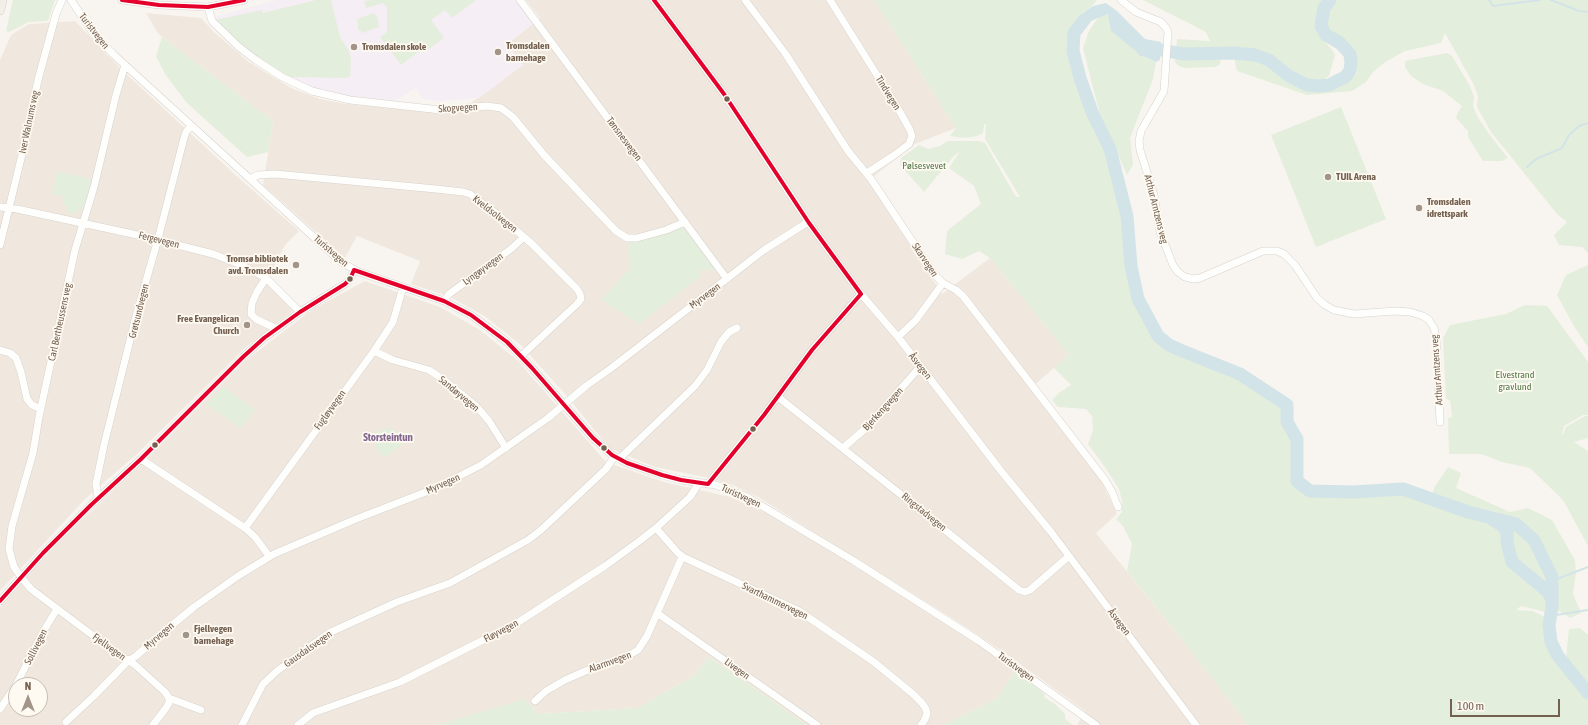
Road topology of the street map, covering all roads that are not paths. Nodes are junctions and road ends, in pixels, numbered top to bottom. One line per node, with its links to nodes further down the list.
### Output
1 (2, 0): 12 (main road)
2 (62, 0): 18 (street, Iver Walnums veg)
3 (71, 0): 13 (street, Turistvegen)
4 (122, 0): 11 (street)
5 (244, 0): 11 (street)
6 (520, 0): 19 (street, Tønsnesvegen)
7 (654, 0): 20 (street, Åsvegen)
8 (745, 0): 15 (street, Skarvegen)
9 (830, 0): 15 (street, Tindvegen)
10 (1121, 0): 43 (street, Arthur Arntzens veg)
11 (208, 7): 19 (street, Skogvegen)
12 (0, 10)
13 (125, 65): 14 (street, Turistvegen); 21 (street, Carl Bertheussens veg)
14 (191, 126): 16 (street, Turistvegen); 23 (street, Grøtsundvegen)
15 (867, 173): 28 (street, Skarvegen)
16 (250, 179): 22 (street, Kveldsolvegen); 25 (street, Turistvegen)
17 (0, 207): 18 (street, Fergevegen)
18 (9, 208): 21 (street, Fergevegen); 24 (street, Iver Walnums veg)
19 (685, 222): 27 (street, Tønsnesvegen)
20 (808, 222): 27 (street, Myrvegen); 30 (street, Åsvegen)
21 (83, 223): 23 (street, Fergevegen); 42 (street, Carl Bertheussens veg)
22 (524, 237): 31 (street, Lyngøyvegen); 38 (street, Kveldsolvegen)
23 (158, 239): 26 (street, Fergevegen); 50 (street, Grøtsundvegen)
24 (0, 245)
25 (354, 270): 29 (street, Turistvegen); 32 (street)
26 (266, 278): 32 (street, Fergevegen); 34 (street)
27 (727, 279): 41 (street, Myrvegen)
28 (942, 284): 35 (street); 51 (street, Skarvegen)
29 (403, 287): 31 (street, Turistvegen); 37 (street, Fugløyvegen)
30 (861, 294): 35 (street, Åsvegen); 40 (street)
31 (444, 301): 38 (street, Turistvegen)
32 (300, 312): 34 (street)
33 (736, 328): 46 (street, Gausdalsvegen)
34 (277, 329): 47 (street)
35 (898, 337): 39 (street, Åsvegen)
36 (0, 350): 42 (street)
37 (374, 351): 44 (street, Sandøyvegen); 52 (street, Fugløyvegen)
38 (521, 356): 41 (street, Turistvegen)
39 (920, 367): 45 (street, Bjerkengvegen); 57 (street, Åsvegen)
40 (778, 397): 45 (street, Ringstadvegen); 49 (street)
41 (565, 404): 44 (street, Myrvegen); 46 (street, Turistvegen)
42 (41, 409): 55 (street, Carl Bertheussens veg)
43 (1440, 422)
44 (506, 448): 56 (street, Myrvegen)
45 (843, 448): 57 (street, Ringstadvegen)
46 (616, 458): 48 (street, Turistvegen); 72 (street, Gausdalsvegen)
47 (141, 459): 50 (street); 52 (street)
48 (700, 483): 49 (street, Turistvegen); 53 (street, Fløyvegen)
49 (708, 484): 76 (street, Turistvegen)
50 (98, 497): 59 (street)
51 (1118, 507)
52 (245, 528): 56 (street)
53 (656, 528): 58 (street, Svarthammervegen); 73 (street, Fløyvegen)
54 (0, 545): 55 (street)
55 (9, 546): 59 (street, Carl Bertheussens veg)
56 (269, 556): 63 (street, Myrvegen)
57 (1069, 556): 77 (street, Åsvegen)
58 (682, 557): 62 (street, Alarmvegen); 75 (street, Svarthammervegen)
59 (20, 578): 60 (street); 61 (street, Fjellvegen)
60 (0, 600)
61 (57, 609): 63 (street, Fjellvegen); 64 (street, Sollivegen)
62 (657, 613): 67 (street, Alarmvegen); 74 (street, Livegen)
63 (128, 661): 66 (street, Fjellvegen); 70 (street, Myrvegen)
64 (20, 677)
65 (8, 697): 68 (street, Sollivegen)
66 (169, 698): 69 (street, Fjellvegen); 71 (street)
67 (535, 701)
68 (0, 709)
69 (201, 710)
70 (66, 722)
71 (153, 725)
72 (242, 725)
73 (298, 725)
74 (817, 725)
75 (921, 725)
76 (1096, 725)
77 (1196, 725)

